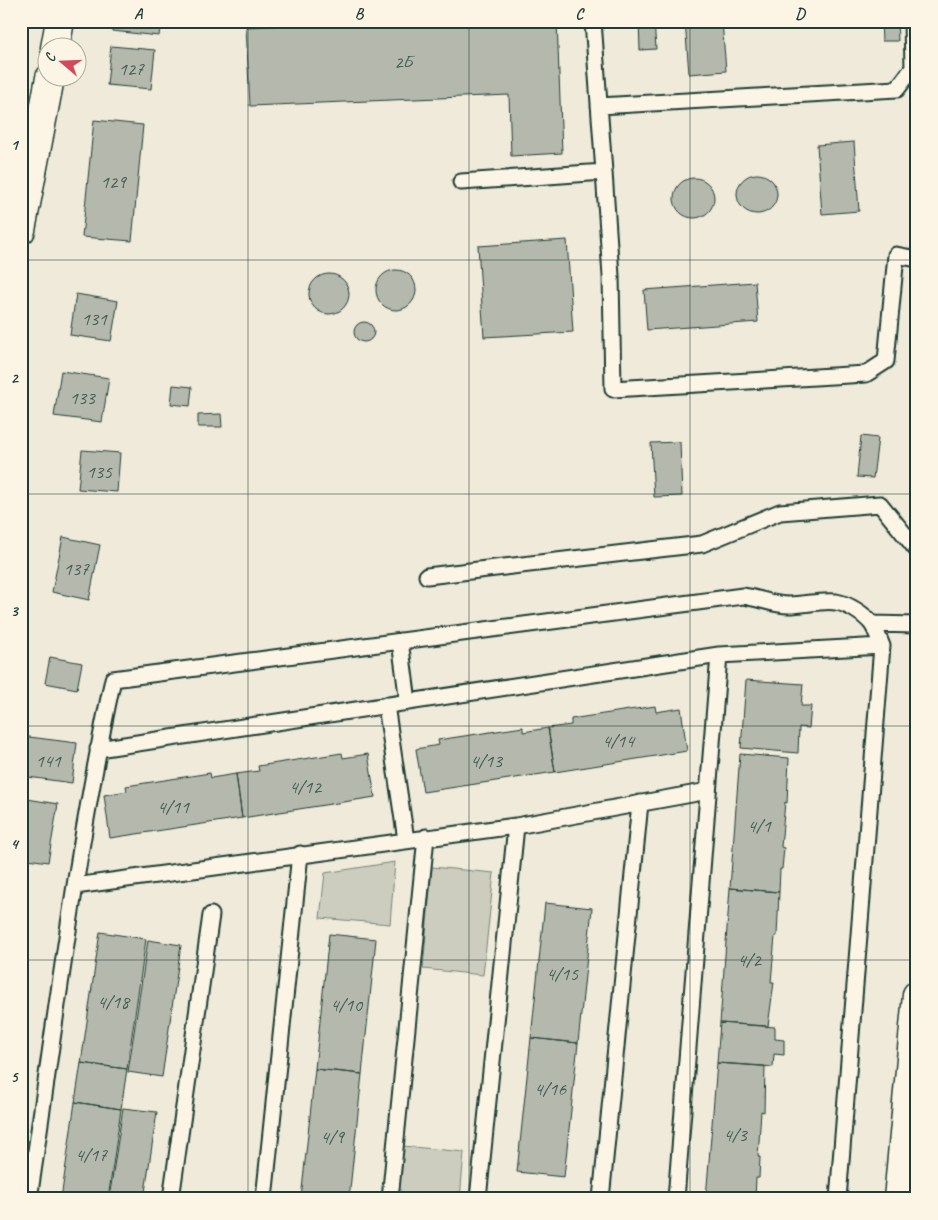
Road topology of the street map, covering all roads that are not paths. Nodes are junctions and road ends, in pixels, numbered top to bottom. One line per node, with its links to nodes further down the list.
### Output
1 (60, 21): 4 (street)
2 (593, 21): 6 (lane)
3 (912, 21): 6 (lane)
4 (57, 38)
5 (48, 88): 9 (street)
6 (599, 106): 7 (lane)
7 (604, 172): 8 (lane); 10 (lane)
8 (462, 182)
9 (21, 230)
10 (917, 259)
11 (917, 550): 12 (lane)
12 (427, 576)
13 (872, 624): 14 (lane); 15 (lane); 16 (lane)
14 (917, 625)
15 (400, 641): 18 (lane); 20 (lane)
16 (882, 646): 17 (lane); 37 (lane)
17 (719, 655): 18 (lane); 21 (lane)
18 (408, 702): 19 (lane)
19 (386, 705): 20 (lane); 25 (lane)
20 (98, 749): 27 (lane)
21 (708, 791): 22 (lane); 36 (lane)
22 (640, 803): 23 (lane); 35 (lane)
23 (516, 826): 24 (lane); 34 (lane)
24 (426, 837): 25 (lane); 33 (lane)
25 (406, 840): 26 (lane)
26 (300, 854): 27 (lane); 32 (lane)
27 (76, 886): 30 (lane)
28 (211, 915): 31 (lane)
29 (917, 995): 38 (street)
30 (29, 1199)
31 (171, 1199)
32 (264, 1199)
33 (390, 1199)
34 (478, 1199)
35 (601, 1199)
36 (676, 1199)
37 (838, 1199)
38 (898, 1199)

